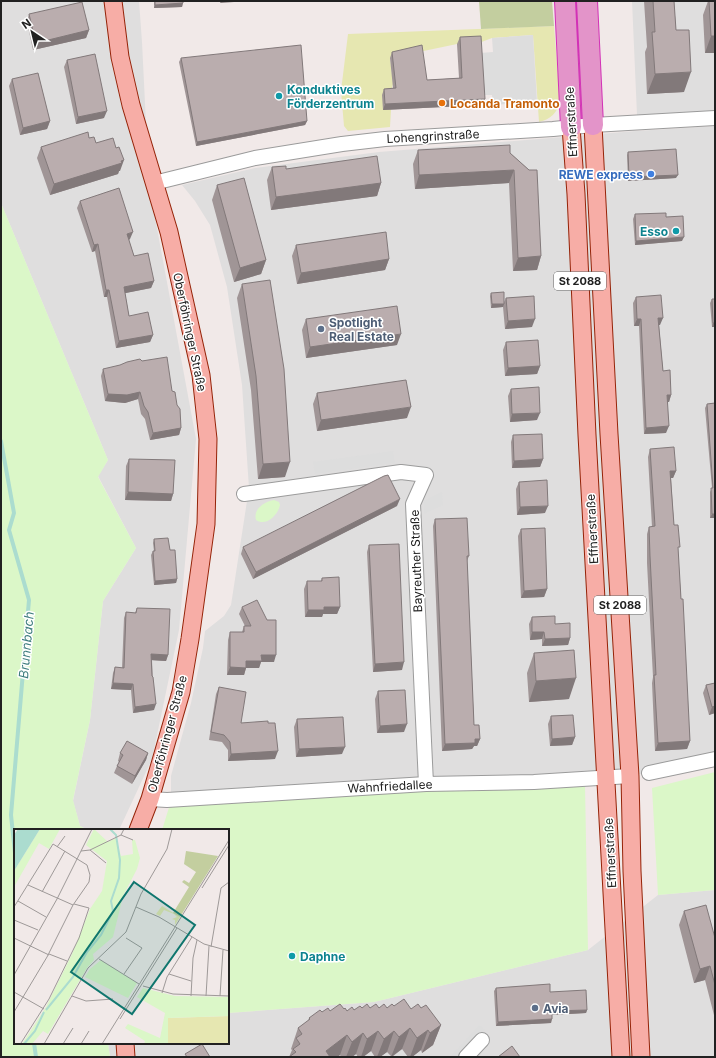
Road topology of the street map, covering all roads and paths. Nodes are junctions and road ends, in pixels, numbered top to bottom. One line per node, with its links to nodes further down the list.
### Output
1 (113, 1): 7 (main road, Oberföhringer Straße)
2 (565, 1): 6 (highway, Effnerstraße / St 2088)
3 (587, 1): 5 (highway, Effnerstraße / St 2088)
4 (715, 118): 5 (street, Lohengrinstraße)
5 (593, 125): 6 (street, Lohengrinstraße); 11 (main road, Effnerstraße / St 2088)
6 (571, 127): 7 (street, Lohengrinstraße); 12 (main road, Effnerstraße / St 2088)
7 (154, 183): 14 (main road, Oberföhringer Straße)
8 (244, 494): 13 (street, Bayreuther Straße)
9 (715, 759): 10 (street)
10 (649, 773)
11 (630, 776): 12 (street, Wahnfriedallee); 21 (main road, Effnerstraße / St 2088)
12 (606, 779): 13 (street, Wahnfriedallee); 20 (main road, Effnerstraße)
13 (426, 784): 14 (street, Wahnfriedallee)
14 (150, 799): 15 (main road, Oberföhringer Straße)
15 (138, 829)
16 (482, 1040): 19 (street)
17 (125, 1044): 18 (main road)
18 (126, 1057)
19 (466, 1057)
20 (620, 1057)
21 (641, 1057)

